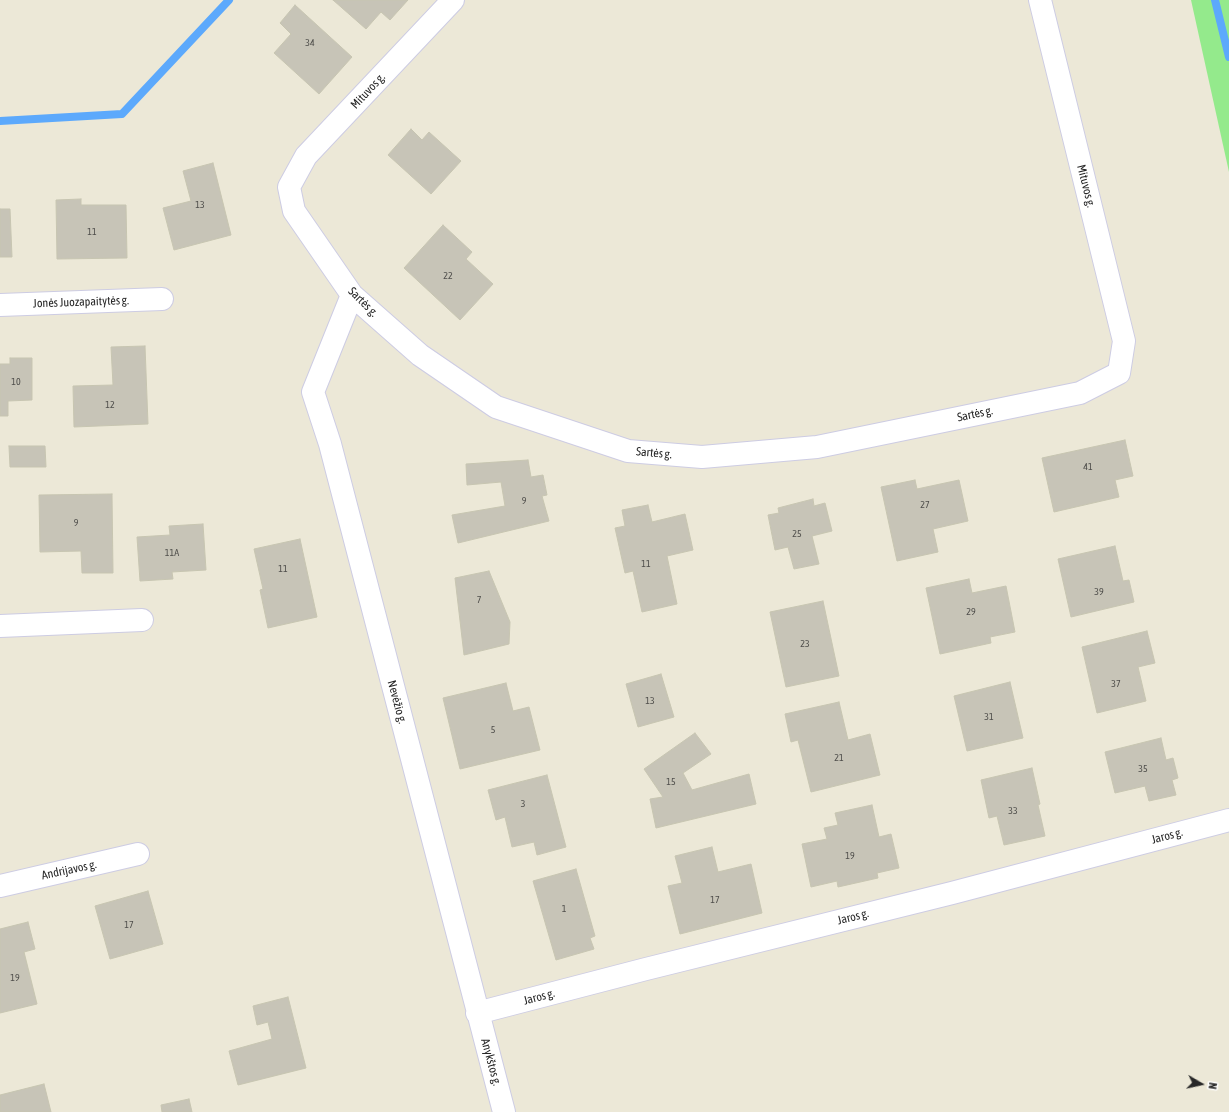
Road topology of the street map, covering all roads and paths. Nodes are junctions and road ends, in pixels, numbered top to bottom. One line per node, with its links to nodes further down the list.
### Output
1 (453, 0): 3 (street, Mituvos g.)
2 (1040, 0): 7 (street, Mituvos g.)
3 (289, 187): 4 (street, Sartės g.)
4 (352, 295): 7 (street, Sartės g.); 13 (street, Nevėžio g.)
5 (162, 300): 6 (street, Jonės Juozapaitytės g.)
6 (0, 305)
7 (1119, 374)
8 (142, 620): 9 (street)
9 (0, 626)
10 (1229, 820): 13 (street, Jaros g.)
11 (138, 854): 12 (street, Andrijavos g.)
12 (0, 886)
13 (477, 1013): 14 (street, Anykštos g.)
14 (504, 1112)

